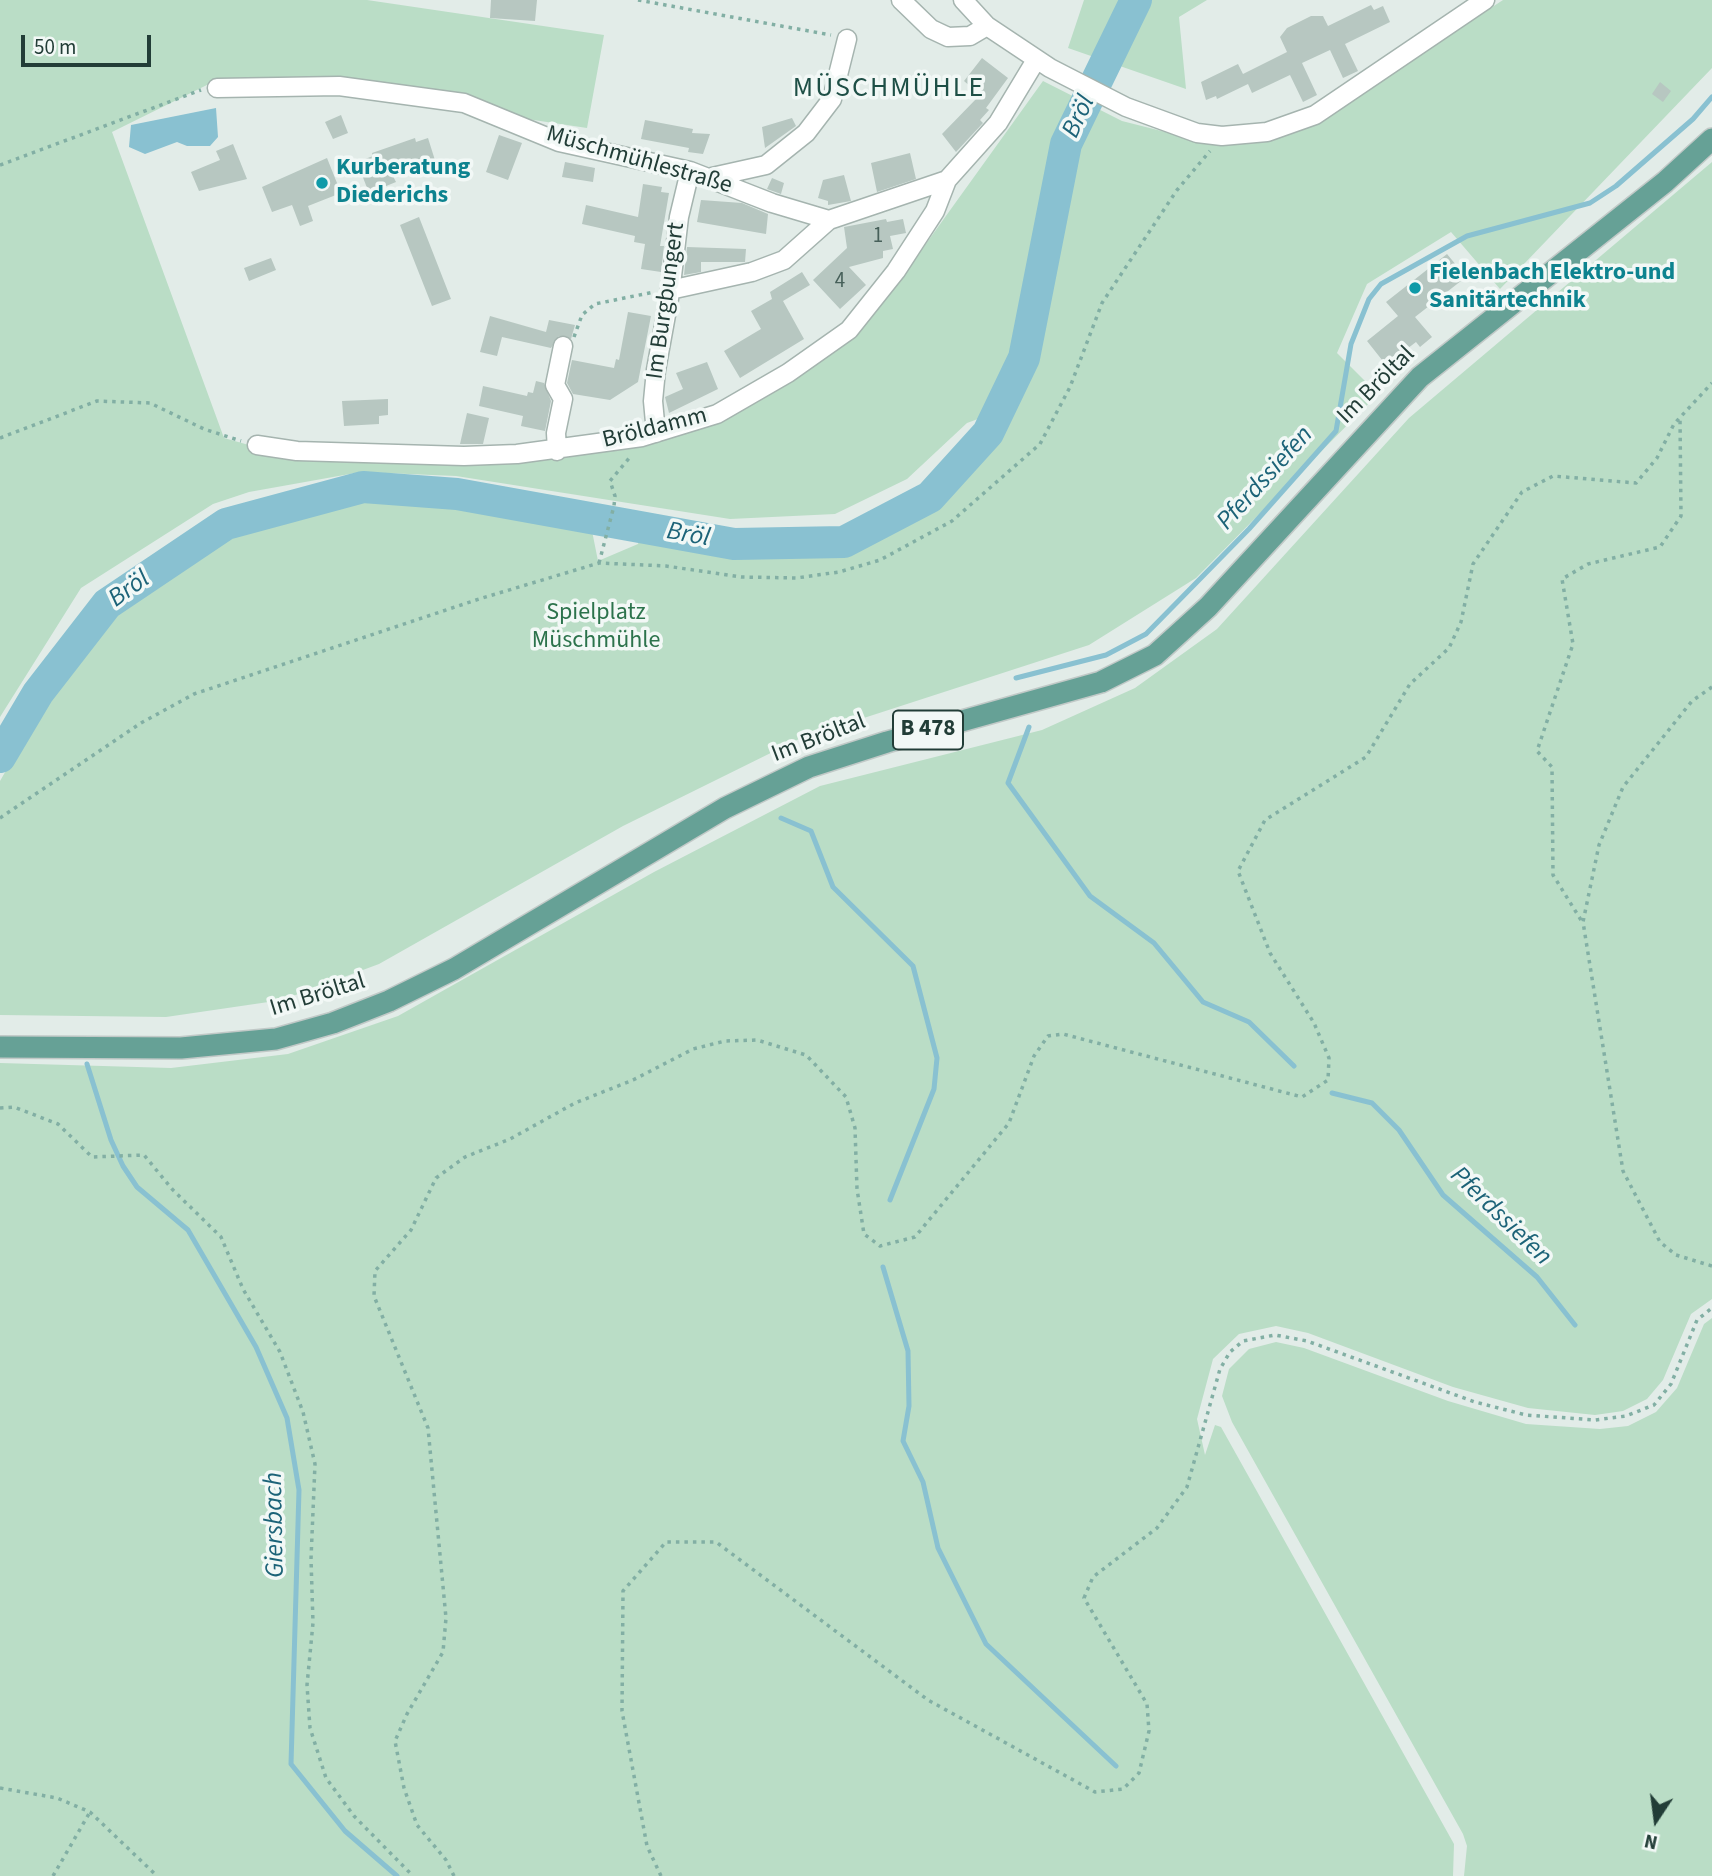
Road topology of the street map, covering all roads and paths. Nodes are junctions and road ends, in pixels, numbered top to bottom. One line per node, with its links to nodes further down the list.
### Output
1 (638, 0): 6 (path)
2 (901, 0): 5 (street)
3 (963, 0): 5 (street)
4 (1485, 0): 9 (street)
5 (987, 26): 7 (street)
6 (846, 39): 13 (street)
7 (1043, 64): 9 (street); 14 (street)
8 (217, 88): 11 (path); 12 (street, Müschmühlestraße)
9 (1222, 136): 24 (path)
10 (1712, 139): 28 (main road, Im Bröltal / B 478)
11 (0, 165)
12 (690, 171): 13 (street, Müschmühlestraße); 16 (street, Im Burgbungert)
13 (712, 177): 15 (street, Müschmühlestraße)
14 (947, 180): 15 (street); 20 (street, Bröldamm)
15 (829, 220): 16 (street)
16 (670, 291): 17 (path); 20 (street, Im Burgbungert)
17 (568, 343): 23 (street)
18 (1712, 383): 19 (path)
19 (1680, 417): 27 (path); 37 (path)
20 (649, 435): 23 (street, Bröldamm); 24 (path)
21 (0, 438): 22 (path)
22 (257, 445): 23 (street, Bröldamm)
23 (557, 451)
24 (599, 563): 26 (path)
25 (1712, 687): 27 (path)
26 (0, 818)
27 (1583, 922): 30 (path)
28 (0, 1046)
29 (0, 1108): 36 (path)
30 (1712, 1266)
31 (1712, 1308): 38 (path)
32 (0, 1788): 33 (path)
33 (90, 1812): 34 (path); 35 (path)
34 (53, 1876)
35 (158, 1876)
36 (413, 1876)
37 (454, 1876)
38 (661, 1876)

